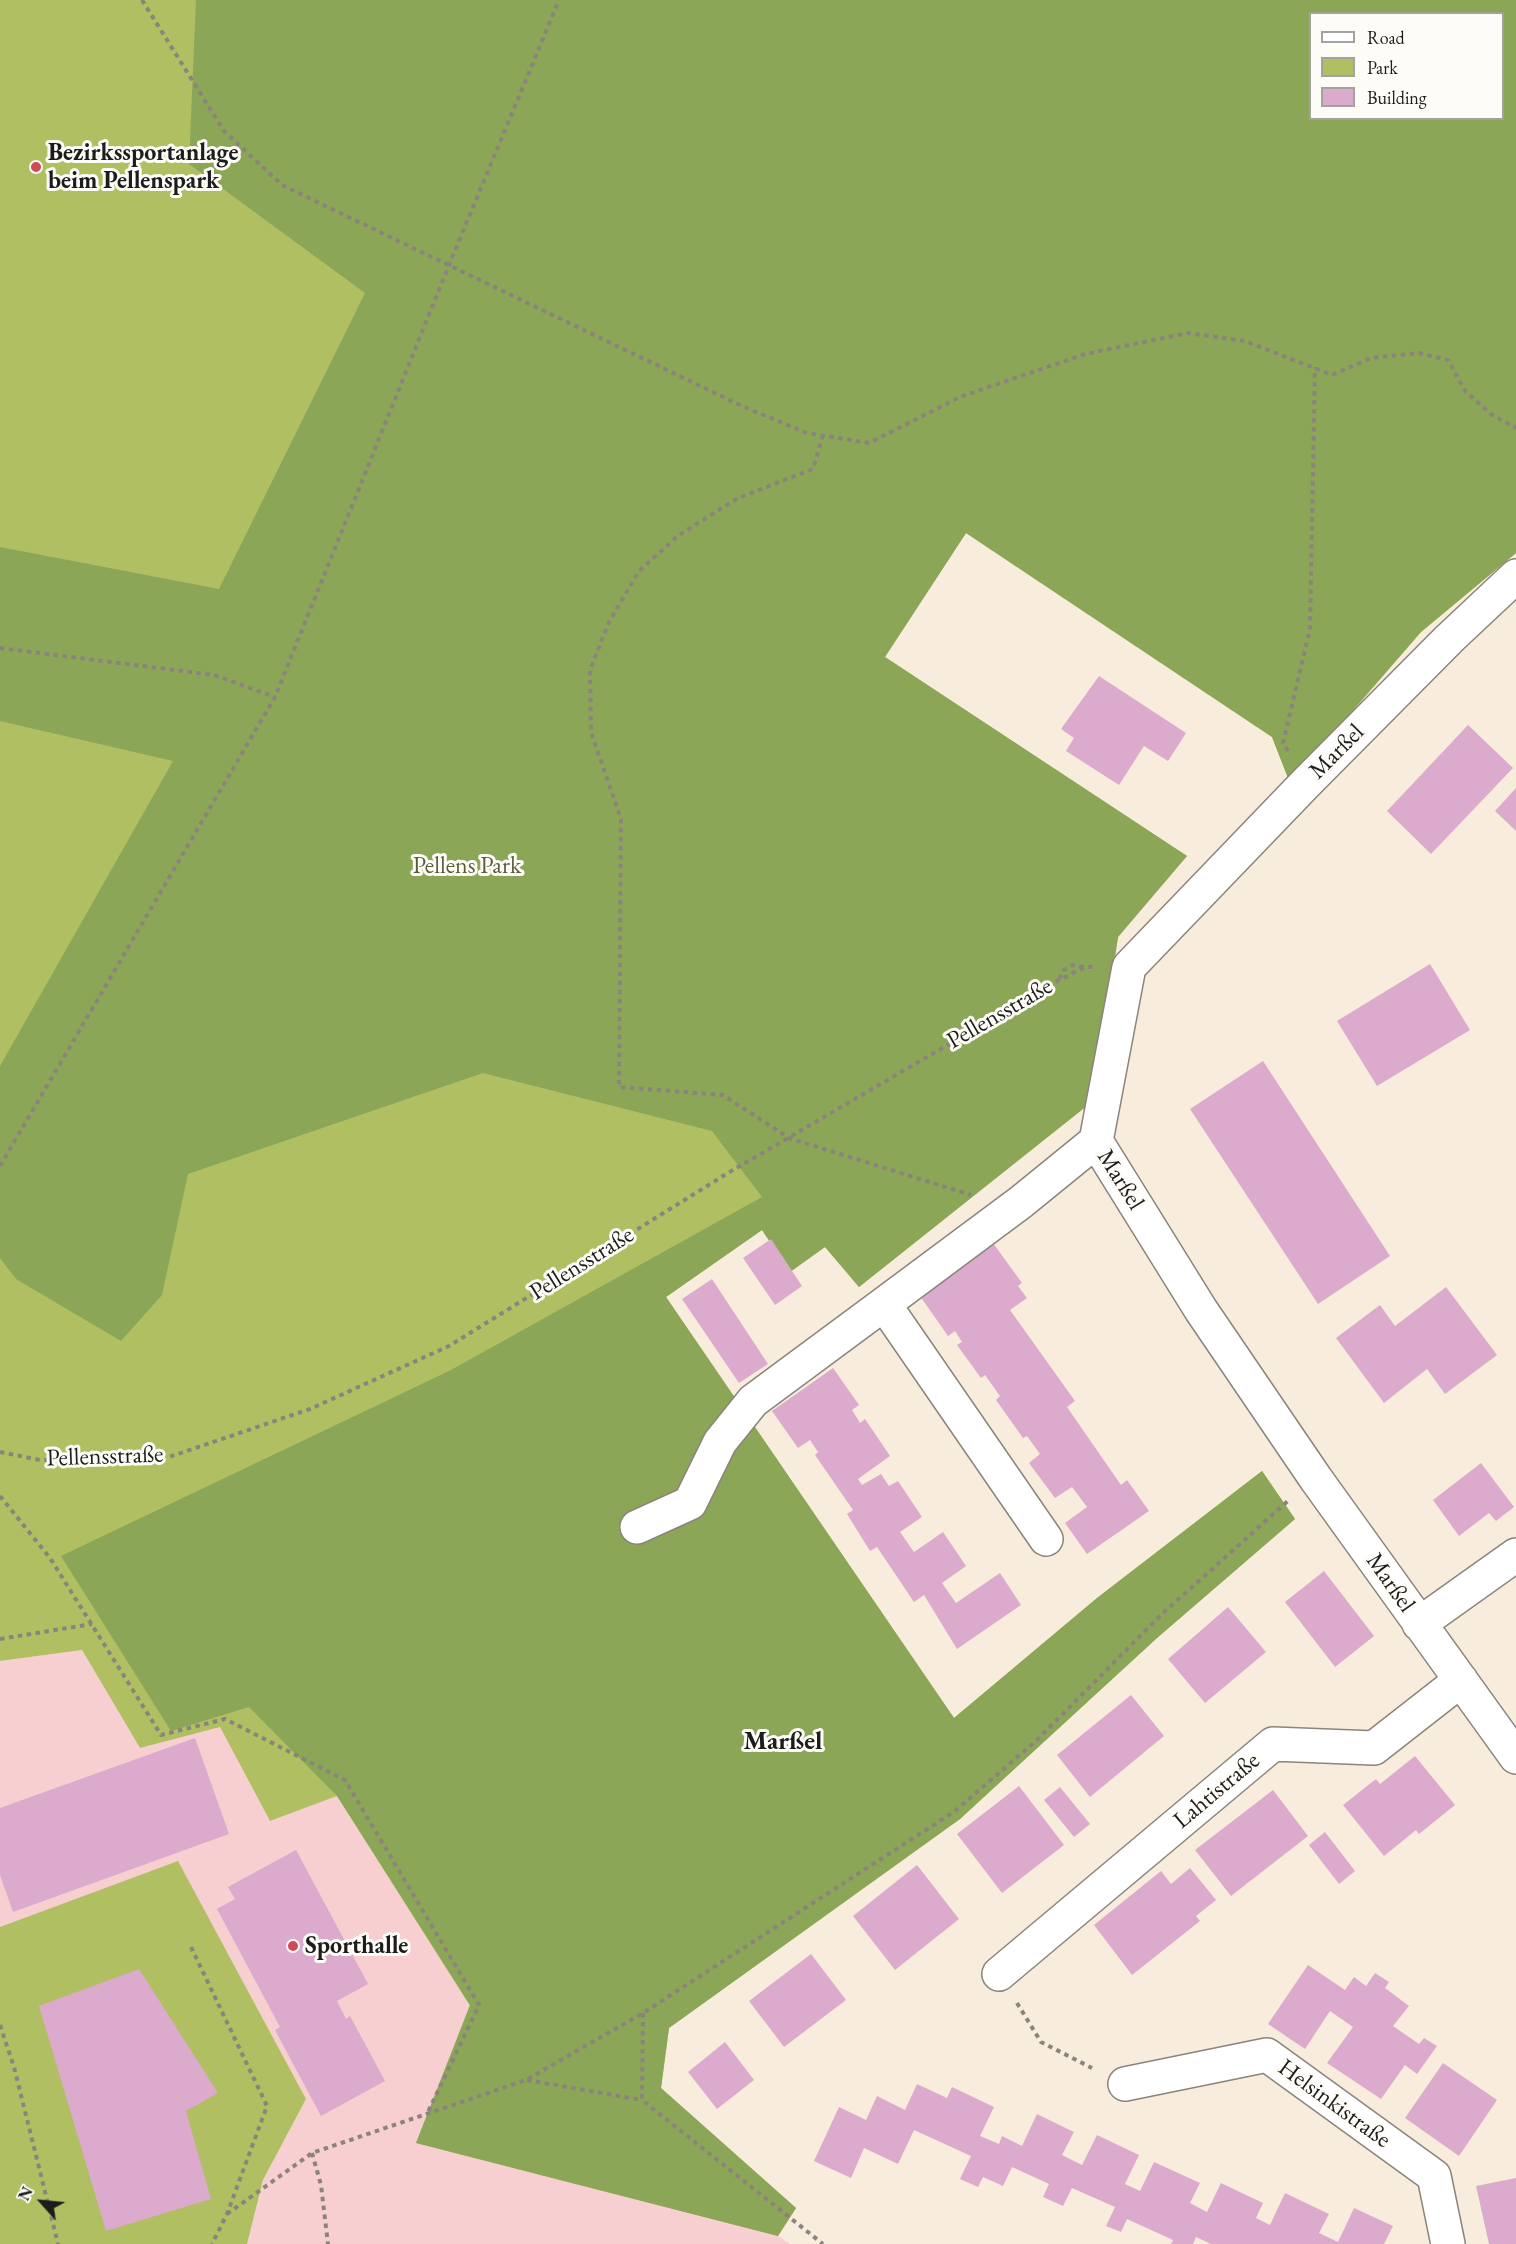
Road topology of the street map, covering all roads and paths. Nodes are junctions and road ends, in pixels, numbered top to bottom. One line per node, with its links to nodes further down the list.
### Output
1 (142, 0): 3 (path)
2 (559, 0): 3 (path)
3 (449, 265): 6 (path); 9 (path)
4 (1315, 367): 5 (path); 6 (path); 10 (path)
5 (1516, 428)
6 (823, 435): 12 (path)
7 (1516, 576): 10 (street, Marßel)
8 (0, 648): 9 (path)
9 (274, 697): 14 (path)
10 (1306, 783): 11 (street, Marßel)
11 (1130, 968): 12 (path, Pellensstraße); 13 (street, Marßel)
12 (789, 1138): 15 (path); 17 (path, Pellensstraße)
13 (1096, 1141): 15 (street); 18 (street, Marßel)
14 (0, 1166)
15 (1013, 1208): 16 (street)
16 (884, 1304): 20 (street); 21 (street)
17 (0, 1452)
18 (1316, 1479): 24 (street, Marßel); 30 (path)
19 (0, 1496): 23 (path)
20 (637, 1527)
21 (1046, 1539)
22 (1516, 1555): 24 (street)
23 (92, 1624): 25 (path); 35 (path)
24 (1419, 1624): 26 (street, Marßel)
25 (0, 1640)
26 (1461, 1680): 27 (street, Marßel); 29 (street, Lahtistraße)
27 (1516, 1757)
28 (190, 1947): 37 (path)
29 (999, 1974): 33 (path)
30 (642, 2013): 32 (path); 34 (path)
31 (0, 2025): 38 (path)
32 (526, 2080): 34 (path); 35 (path)
33 (1125, 2084): 42 (street, Helsinkistraße)
34 (642, 2100): 41 (path)
35 (427, 2115): 36 (path)
36 (312, 2153): 37 (path); 40 (path)
37 (227, 2214): 39 (path)
38 (58, 2244)
39 (212, 2244)
40 (328, 2244)
41 (823, 2244)
42 (1448, 2244)

